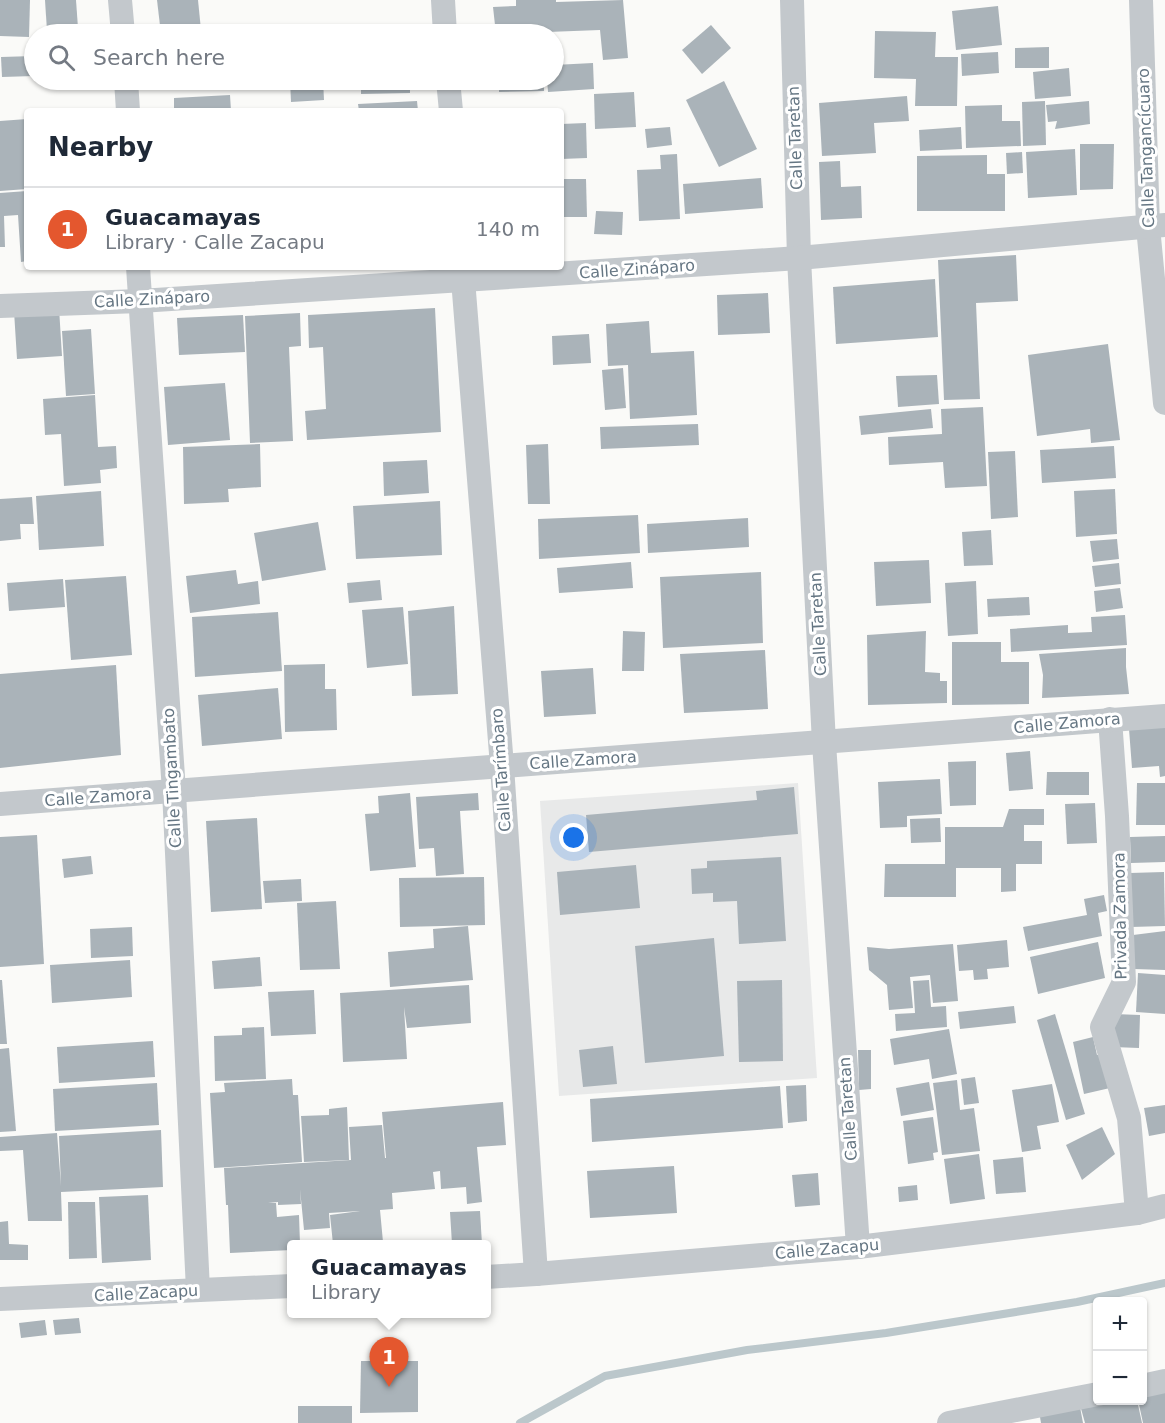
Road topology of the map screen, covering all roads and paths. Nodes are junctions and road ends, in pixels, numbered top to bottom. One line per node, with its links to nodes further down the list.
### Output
1 (120, 0): 5 (street)
2 (442, 0): 6 (street)
3 (792, 0): 12 (street, Calle Taretan)
4 (1141, 0): 11 (street, Calle Tangancícuaro)
5 (122, 24)
6 (444, 24)
7 (127, 90): 9 (street)
8 (449, 90): 10 (street)
9 (128, 108)
10 (451, 108)
11 (1156, 226): 12 (street, Calle Zináparo); 19 (street, Calle Tangancícuaro)
12 (799, 258): 13 (street, Calle Zináparo); 22 (street, Calle Taretan)
13 (564, 269)
14 (138, 270): 17 (street, Calle Tingambato)
15 (547, 270): 16 (street, Calle Zináparo)
16 (463, 274): 17 (street, Calle Zináparo); 23 (street, Calle Tarímbaro)
17 (140, 301): 18 (street, Calle Zináparo); 24 (street, Calle Tingambato)
18 (0, 306)
19 (1165, 403)
20 (1165, 716): 21 (street, Calle Zamora)
21 (1110, 719): 22 (street, Calle Zamora); 27 (street, Privada Zamora)
22 (824, 743): 23 (street, Calle Zamora); 28 (street, Calle Taretan)
23 (502, 766): 24 (street, Calle Zamora); 29 (street, Calle Tarímbaro)
24 (174, 791): 25 (street, Calle Zamora); 32 (street, Calle Tingambato)
25 (0, 804)
26 (1165, 1206): 27 (street, Calle Zacapu)
27 (1137, 1213): 28 (street, Calle Zacapu)
28 (858, 1247): 29 (street, Calle Zacapu)
29 (536, 1274): 30 (street, Calle Zacapu)
30 (491, 1276)
31 (287, 1286): 32 (street, Calle Zacapu)
32 (198, 1290): 33 (street, Calle Zacapu)
33 (0, 1299)
34 (1165, 1381): 35 (street)
35 (1147, 1385)
36 (1093, 1395): 37 (street)
37 (949, 1423)

